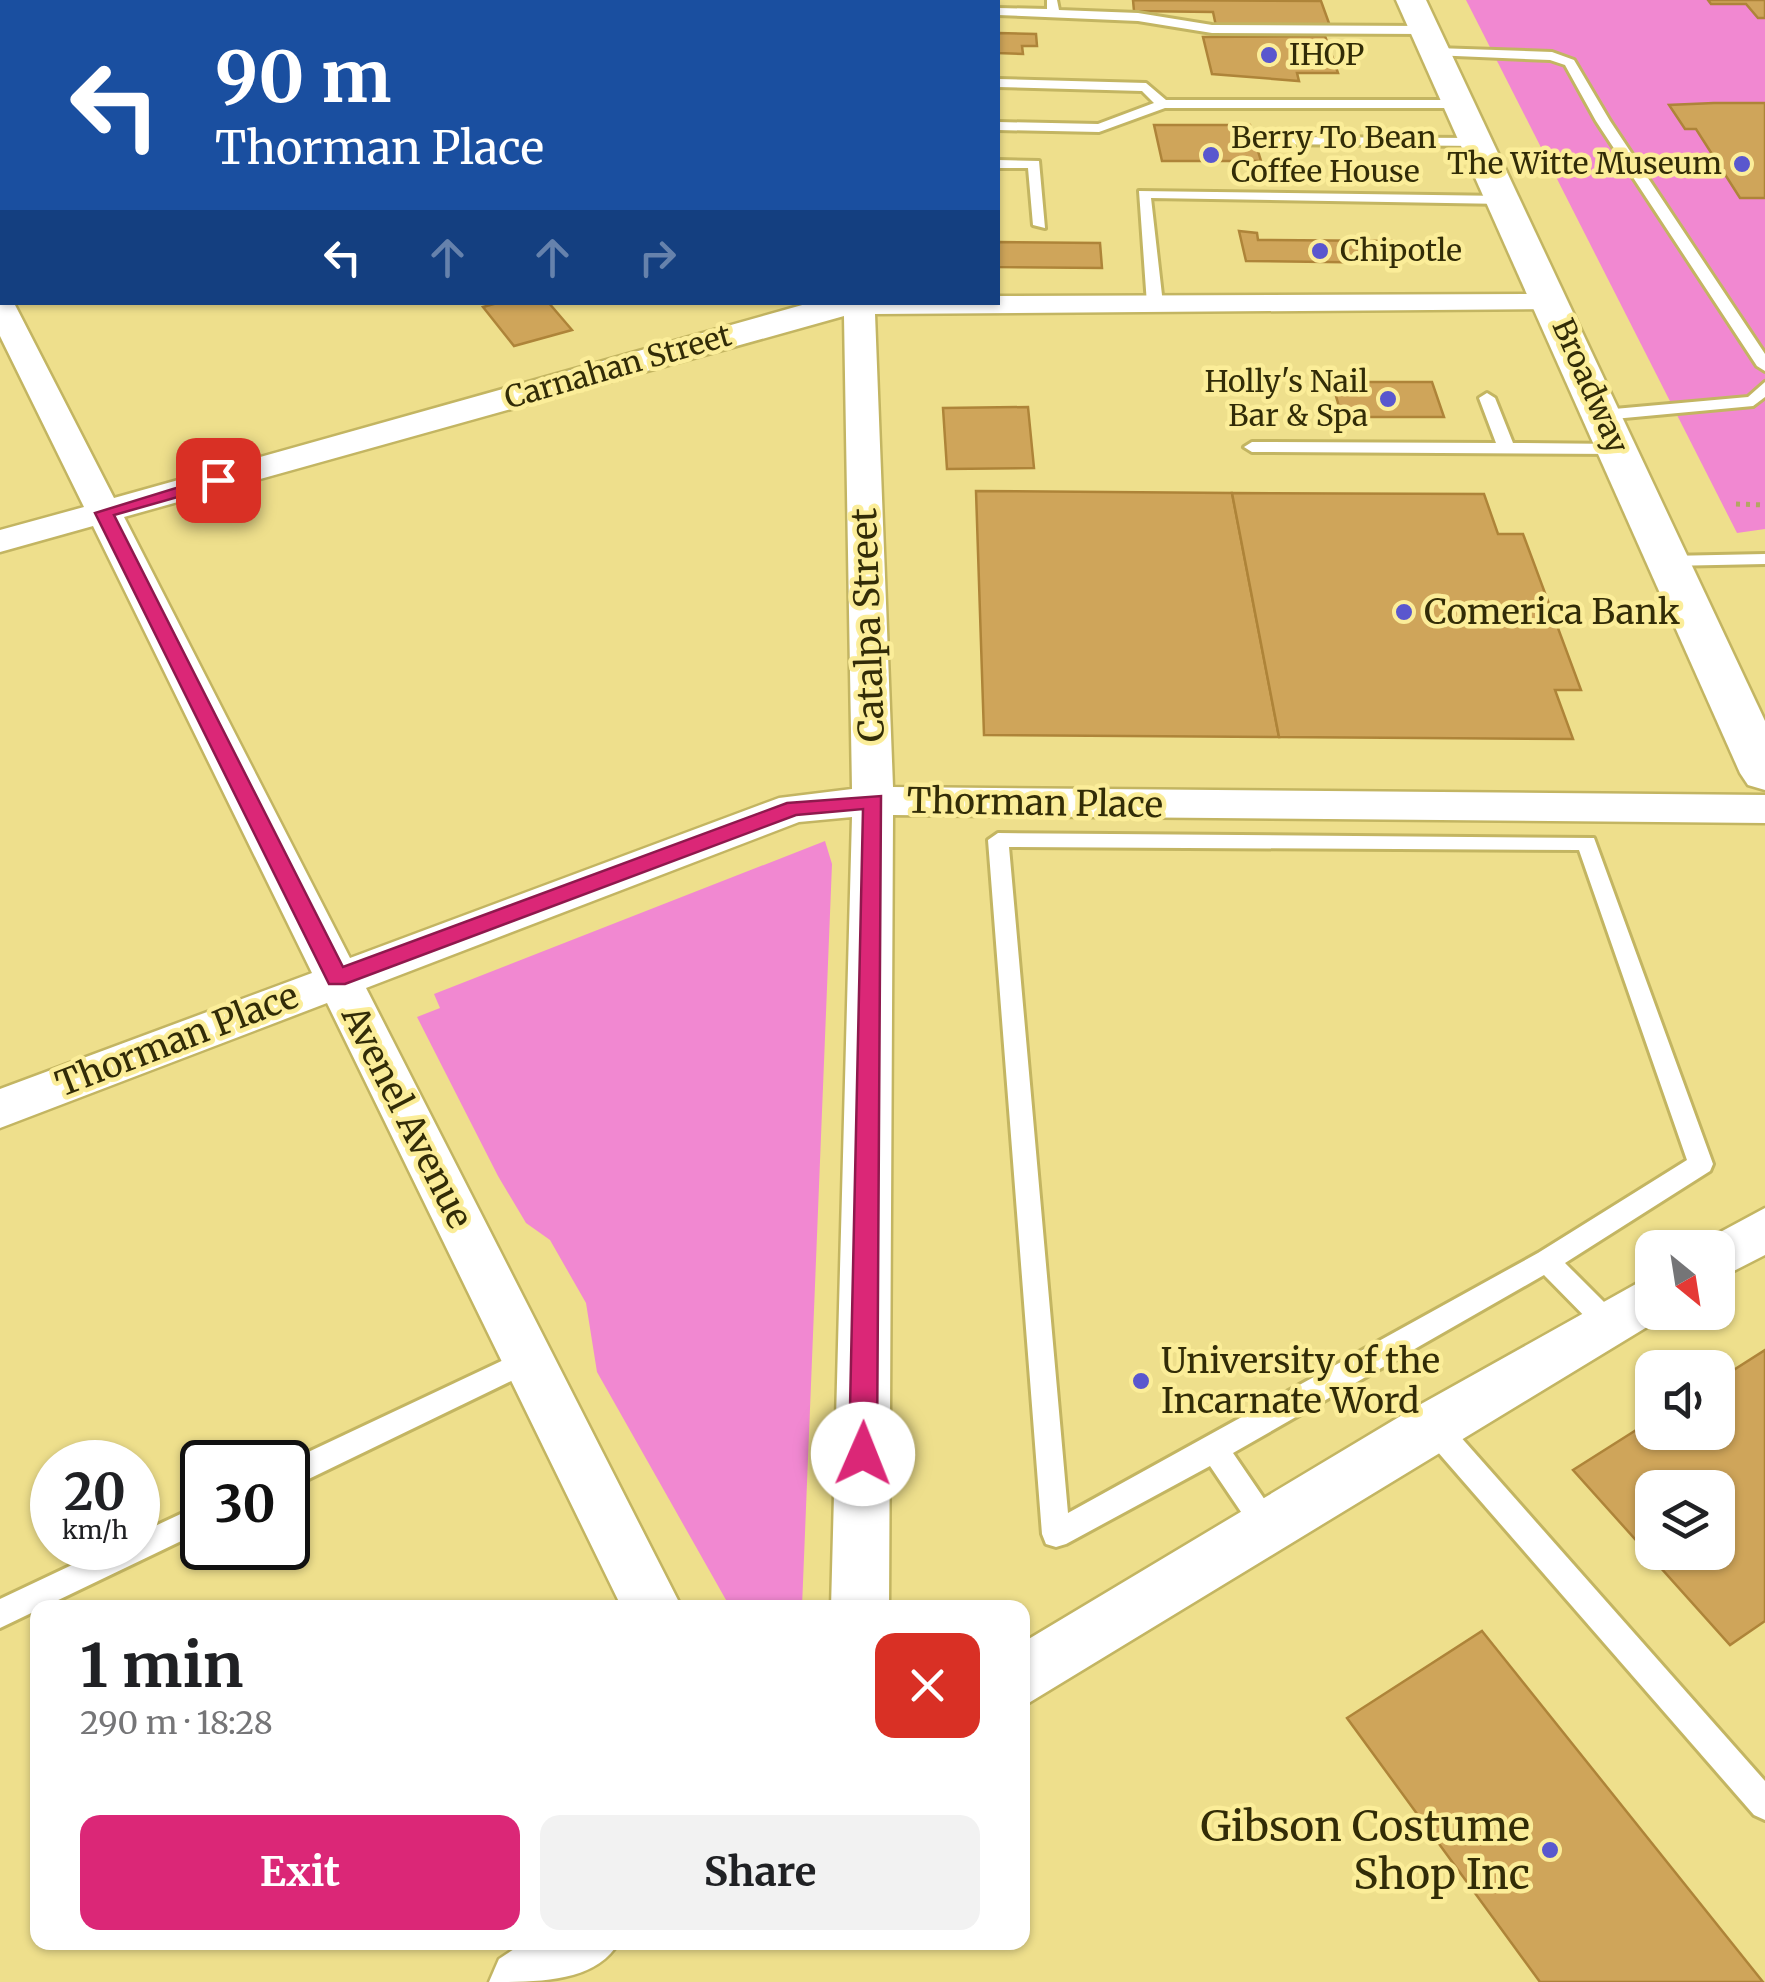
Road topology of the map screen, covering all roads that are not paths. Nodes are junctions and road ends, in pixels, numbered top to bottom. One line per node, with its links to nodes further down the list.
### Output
1 (1411, 0): 4 (main road, Broadway)
2 (1052, 7): 3 (lane); 4 (lane)
3 (1000, 12)
4 (1431, 41): 7 (main road, Broadway); 20 (lane)
5 (1000, 82): 6 (lane)
6 (1163, 104): 7 (lane); 8 (lane)
7 (1461, 104): 10 (main road, Broadway)
8 (1000, 126)
9 (1269, 141): 10 (lane)
10 (1478, 142): 12 (main road, Broadway)
11 (1000, 164): 13 (lane)
12 (1505, 200): 14 (main road, Broadway); 16 (lane)
13 (1040, 225)
14 (1552, 303): 16 (street, Carnahan Street); 23 (main road, Broadway)
15 (1000, 304): 16 (street, Carnahan Street)
16 (1156, 304)
17 (0, 305): 26 (street, Avenel Avenue)
18 (850, 305): 26 (street, Carnahan Street)
19 (859, 305): 31 (street, Catalpa Street)
20 (1765, 366)
21 (1487, 398): 25 (lane)
22 (1761, 398): 23 (lane)
23 (1610, 432): 25 (lane); 29 (main road, Broadway)
24 (1252, 447): 25 (lane)
25 (1507, 449)
26 (104, 513): 27 (street, Carnahan Street); 35 (street, Avenel Avenue)
27 (0, 541)
28 (1765, 559): 29 (lane)
29 (1668, 561): 30 (main road, Broadway)
30 (1765, 773)
31 (873, 801): 33 (street, Thorman Place); 35 (street, Thorman Place); 48 (street, Catalpa Street)
32 (1765, 810): 34 (street, Thorman Place)
33 (995, 821): 34 (street, Thorman Place); 43 (lane)
34 (1582, 826): 39 (lane)
35 (337, 978): 36 (street, Thorman Place); 41 (street, Avenel Avenue)
36 (0, 1108)
37 (1765, 1229): 38 (street)
38 (1735, 1248)
39 (1547, 1260): 40 (lane); 43 (lane)
40 (1631, 1311): 42 (street)
41 (529, 1360): 44 (lane); 47 (street, Avenel Avenue)
42 (1433, 1426): 46 (street); 51 (lane)
43 (1214, 1449): 46 (lane)
44 (310, 1465)
45 (180, 1528): 49 (lane)
46 (1269, 1529): 50 (street)
47 (649, 1600)
48 (860, 1600)
49 (0, 1614)
50 (1030, 1673)
51 (1765, 1804)
52 (574, 1950): 53 (street)
53 (522, 1982)

